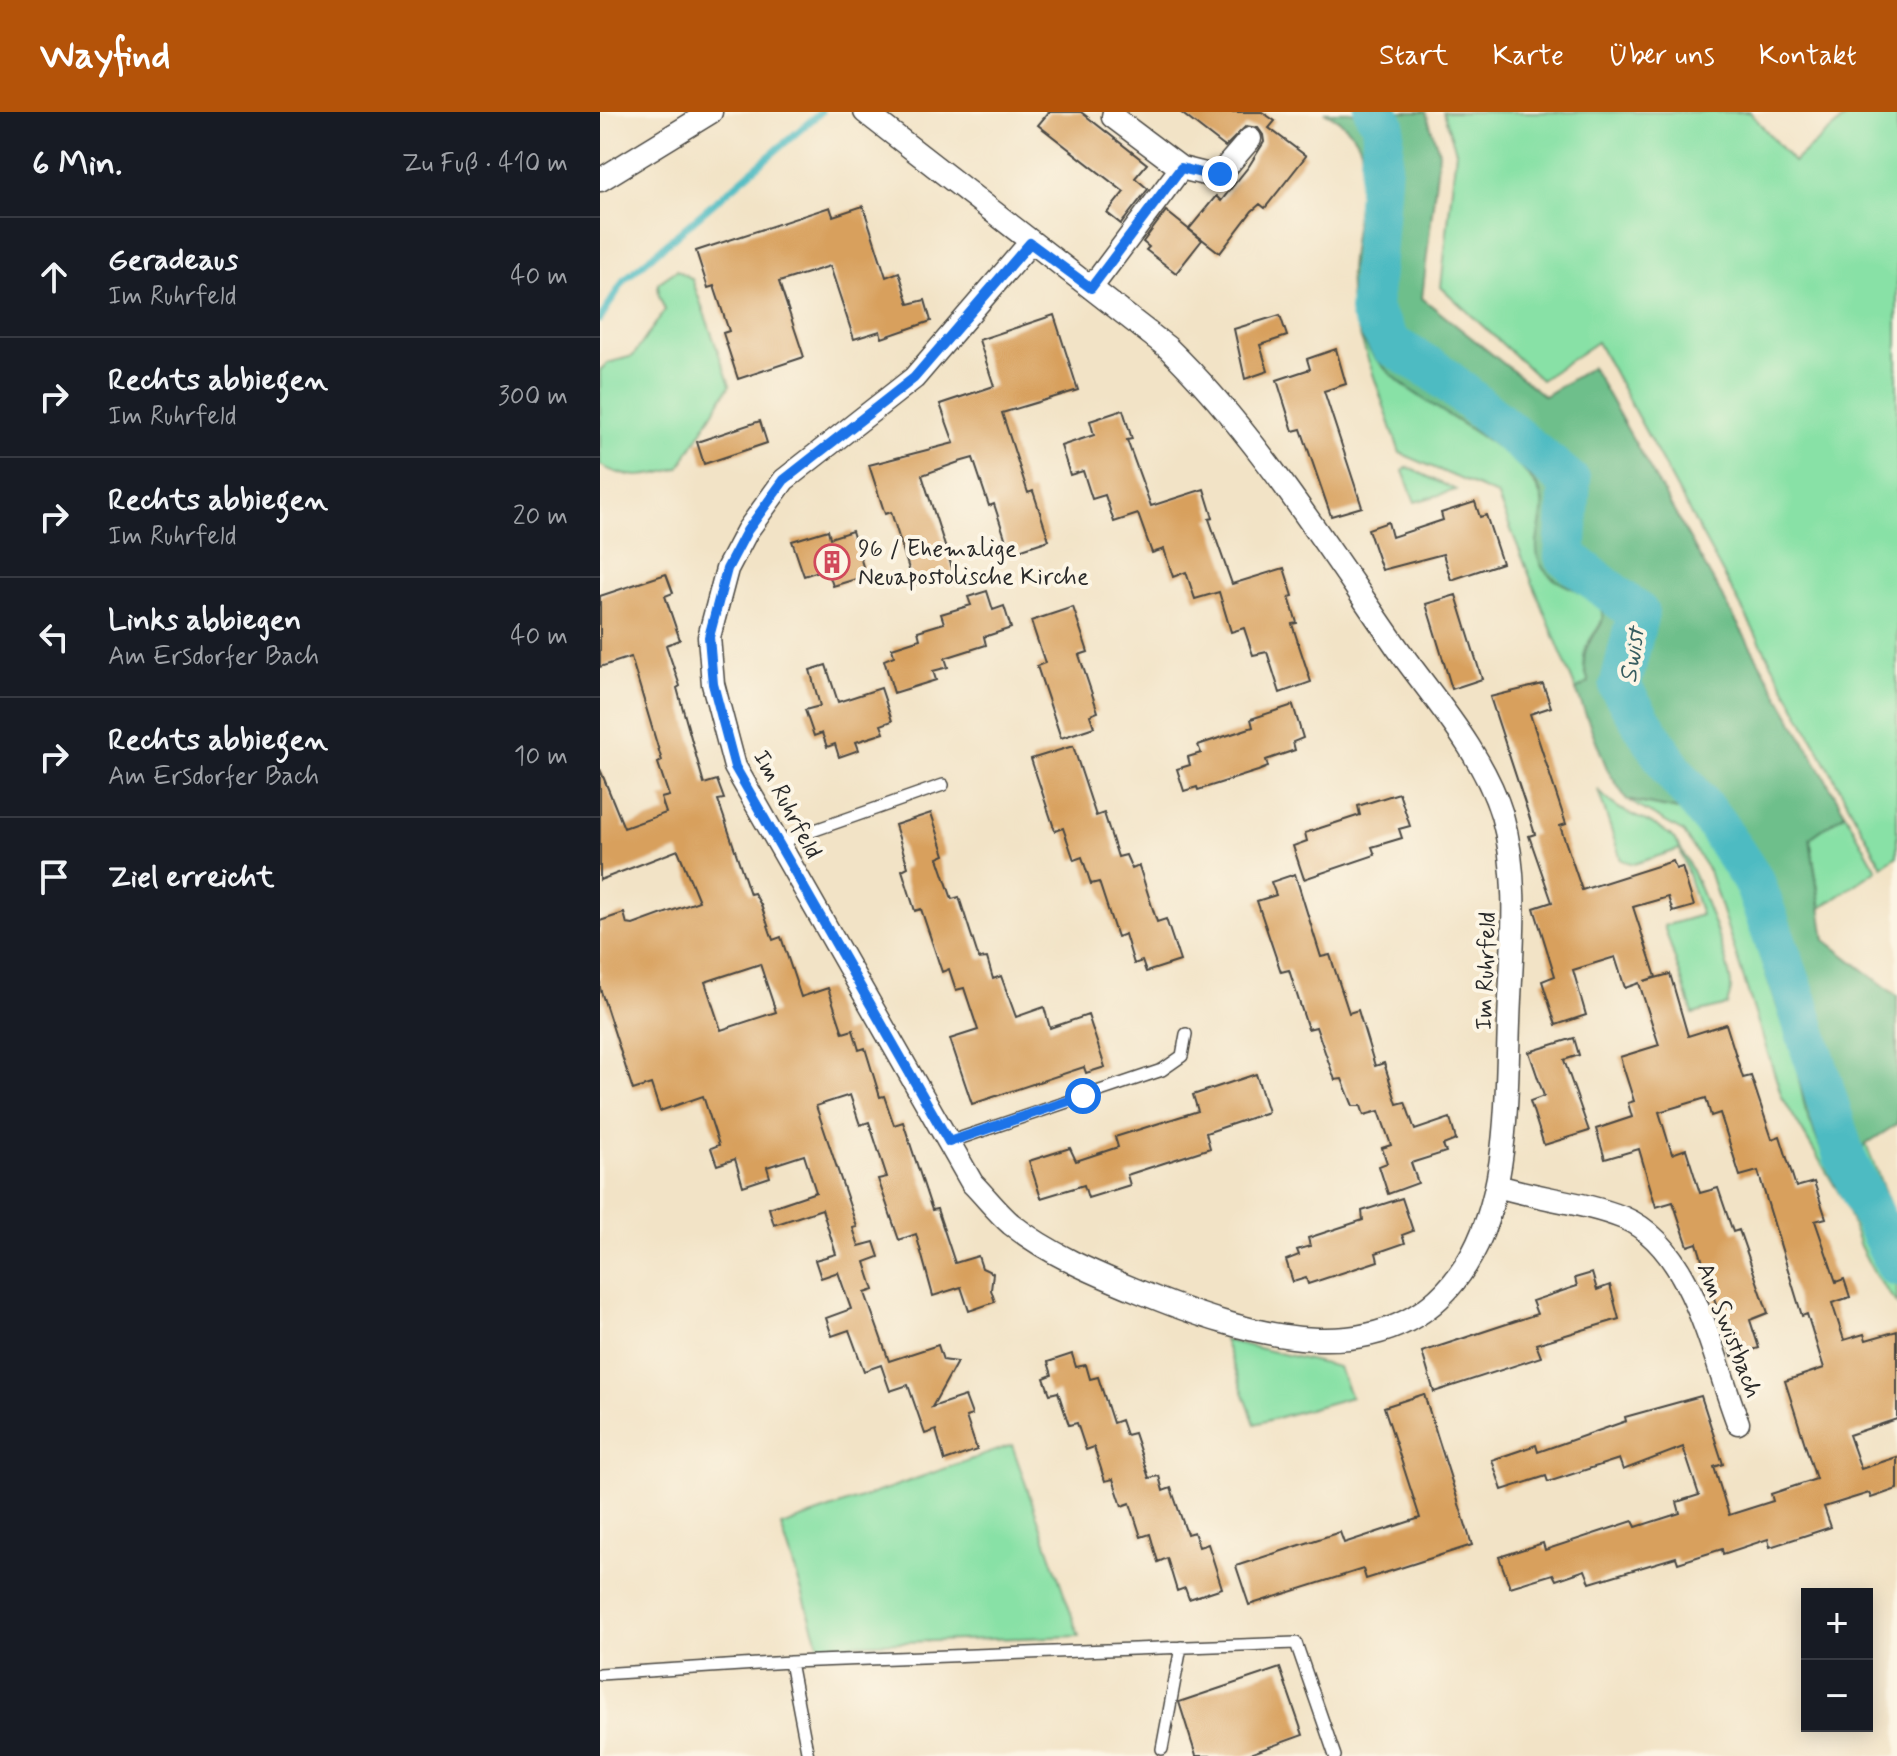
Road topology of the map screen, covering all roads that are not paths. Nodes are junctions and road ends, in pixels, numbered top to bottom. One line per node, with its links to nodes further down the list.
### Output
1 (711, 112): 6 (street)
2 (865, 112): 7 (street, Im Ruhrfeld)
3 (1114, 112): 5 (street)
4 (1250, 139): 5 (street)
5 (1181, 168): 8 (street)
6 (600, 180)
7 (1030, 243): 8 (street, Im Ruhrfeld); 10 (street, Im Ruhrfeld)
8 (1091, 288): 13 (street, Im Ruhrfeld)
9 (943, 785): 10 (lane)
10 (778, 843): 12 (street, Im Ruhrfeld)
11 (1186, 1034): 12 (lane)
12 (949, 1142): 13 (street, Im Ruhrfeld)
13 (1498, 1186): 14 (street, Am Swistbach)
14 (1738, 1423)
15 (1181, 1647): 16 (lane); 18 (lane); 20 (lane)
16 (790, 1662): 17 (lane); 19 (lane)
17 (600, 1674)
18 (1162, 1749)
19 (808, 1756)
20 (1335, 1756)

